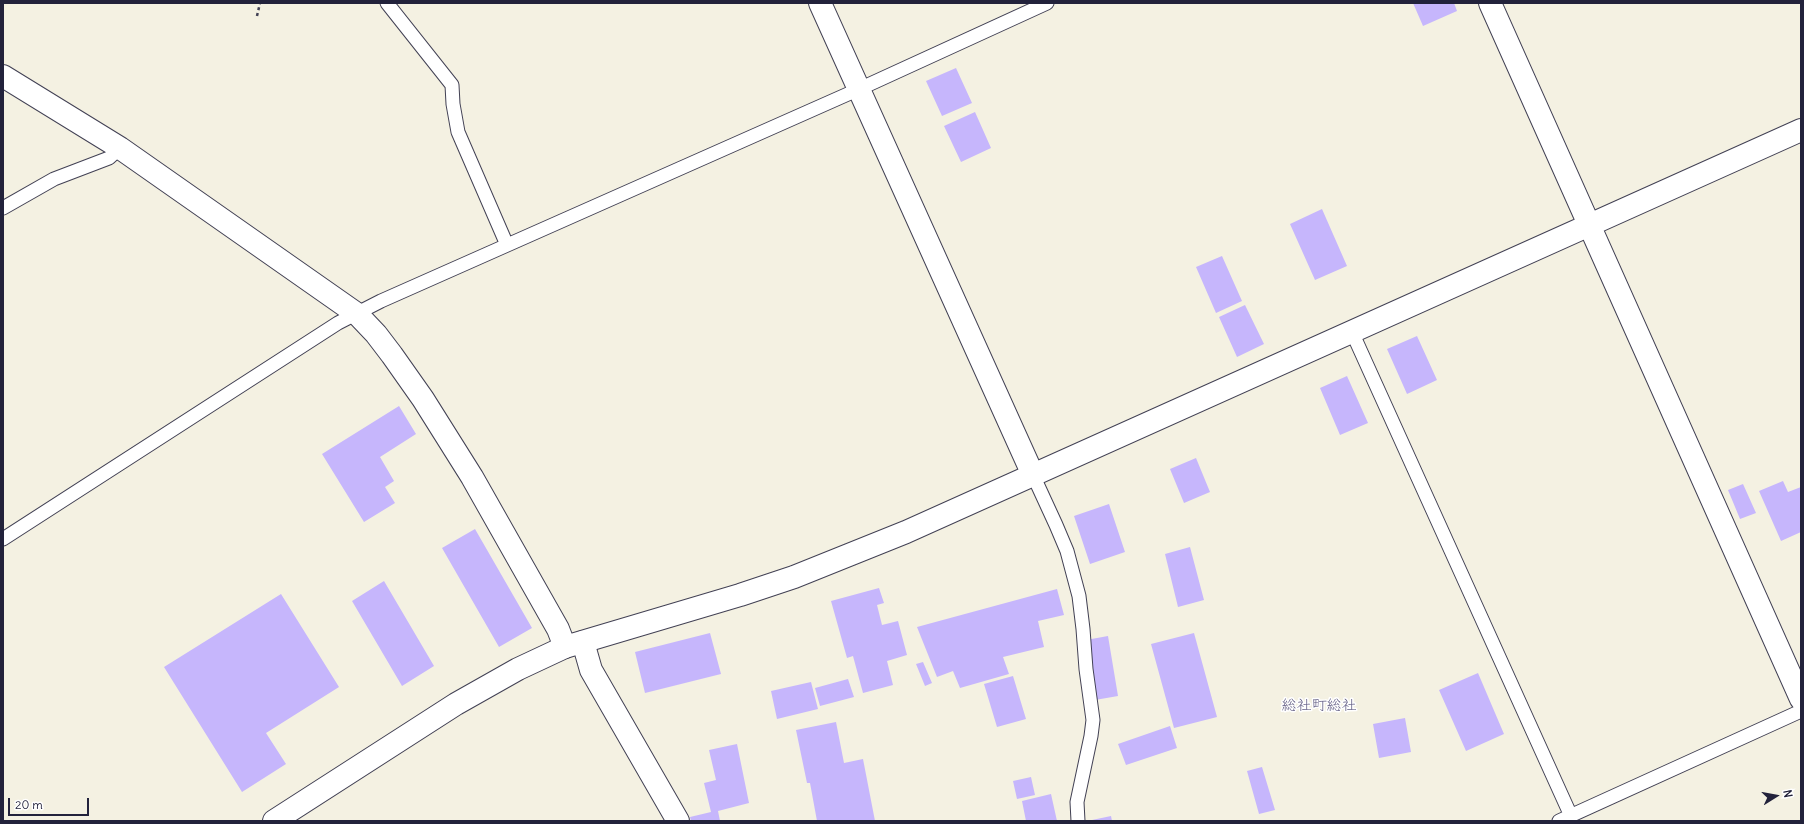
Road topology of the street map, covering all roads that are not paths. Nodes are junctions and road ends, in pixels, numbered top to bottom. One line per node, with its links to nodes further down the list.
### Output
1 (387, 3): 11 (lane)
2 (820, 3): 6 (street)
3 (1047, 3): 6 (lane)
4 (1490, 3): 10 (street)
5 (3, 76): 8 (street)
6 (857, 90): 11 (lane); 14 (street)
7 (1801, 130): 10 (street)
8 (120, 148): 9 (lane); 12 (street)
9 (3, 208)
10 (1589, 227): 13 (street); 17 (street)
11 (507, 245): 12 (lane)
12 (357, 314): 15 (lane); 16 (street)
13 (1352, 332): 14 (street); 19 (lane)
14 (1032, 475): 16 (street); 22 (lane)
15 (3, 540)
16 (574, 644): 20 (street); 21 (street)
17 (1801, 699)
18 (1801, 711): 19 (lane)
19 (1565, 818)
20 (274, 821)
21 (678, 821)
22 (1078, 821)

